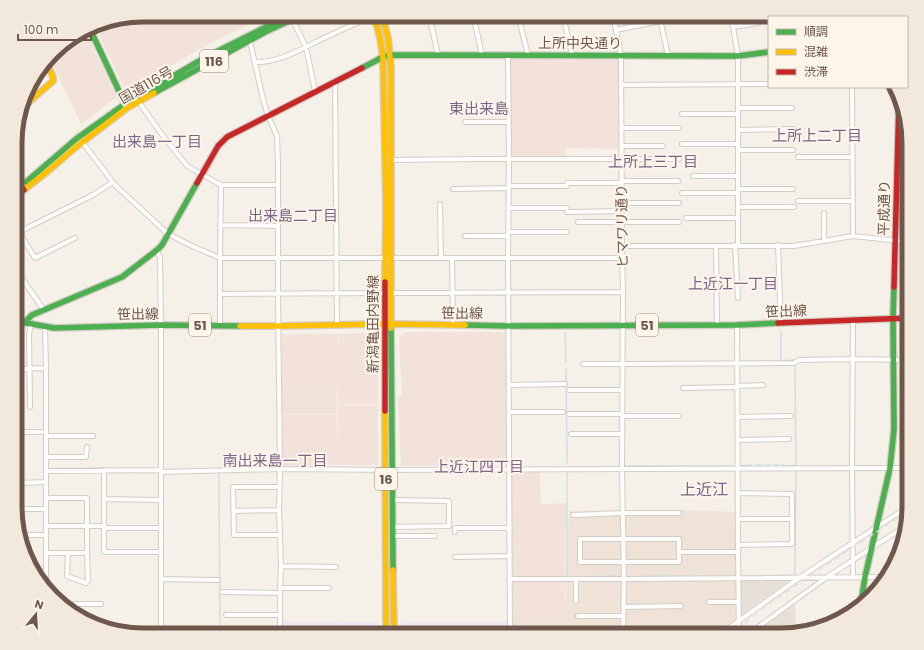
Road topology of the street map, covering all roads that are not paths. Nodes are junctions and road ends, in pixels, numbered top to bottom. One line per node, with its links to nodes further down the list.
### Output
1 (280, 22): 44 (main road, 国道116号 / 116)
2 (283, 22): 19 (main road, 国道116号 / 116)
3 (294, 22): 20 (street)
4 (359, 22): 20 (street)
5 (376, 22): 31 (main road, 新潟亀田内野線 / 16)
6 (383, 22): 23 (main road, 新潟亀田内野線 / 16)
7 (431, 22): 24 (street)
8 (475, 22): 25 (street)
9 (520, 22): 22 (street)
10 (564, 22): 27 (street)
11 (614, 22): 17 (street, ヒマワリ通り)
12 (656, 22): 17 (street)
13 (661, 22): 29 (street)
14 (732, 22): 16 (street)
15 (758, 23): 16 (street)
16 (733, 27): 30 (street)
17 (616, 30): 28 (street, ヒマワリ通り)
18 (92, 33): 44 (main road)
19 (250, 42): 32 (street); 41 (main road, 国道116号 / 116)
20 (306, 47): 32 (street); 39 (street)
21 (768, 52): 30 (main road, 上所中央通り)
22 (528, 54): 26 (main road, 上所中央通り); 27 (main road, 上所中央通り)
23 (390, 55): 24 (main road, 上所中央通り); 31 (main road, 上所中央通り); 68 (main road, 新潟亀田内野線 / 16)
24 (438, 55): 25 (main road, 上所中央通り)
25 (482, 55): 26 (main road, 上所中央通り)
26 (508, 55): 43 (street)
27 (572, 55): 28 (main road, 上所中央通り)
28 (621, 55): 29 (main road, 上所中央通り); 37 (street, ヒマワリ通り)
29 (668, 55): 30 (main road, 上所中央通り)
30 (738, 56): 35 (street)
31 (383, 57): 34 (main road, 上所中央通り); 124 (main road, 新潟亀田内野線 / 16)
32 (255, 62): 50 (street)
33 (48, 67): 40 (main road)
34 (335, 81): 39 (main road, 上所中央通り); 123 (street)
35 (738, 84): 36 (street); 37 (street); 45 (street)
36 (768, 84)
37 (622, 85): 53 (street, ヒマワリ通り)
38 (852, 88): 65 (street)
39 (315, 92): 50 (main road, 上所中央通り)
40 (29, 102)
41 (139, 102): 44 (main road, 国道116号 / 116); 70 (street)
42 (453, 105): 43 (street)
43 (509, 105): 52 (street)
44 (126, 106): 57 (main road, 国道116号 / 116); 79 (main road, 国道116号 / 116)
45 (738, 108): 46 (street); 48 (street)
46 (792, 108)
47 (682, 114): 48 (street)
48 (738, 114): 56 (street)
49 (899, 115): 109 (main road, 平成通り)
50 (268, 116): 70 (main road, 上所中央通り); 77 (street)
51 (465, 122): 52 (street)
52 (509, 122): 66 (street)
53 (622, 128): 54 (street); 60 (street, ヒマワリ通り)
54 (679, 128)
55 (793, 129): 56 (street)
56 (738, 130): 59 (street)
57 (83, 143): 74 (street); 79 (main road, 国道116号 / 116)
58 (682, 144): 59 (street)
59 (738, 144): 62 (street)
60 (622, 146): 61 (street); 69 (street, ヒマワリ通り)
61 (663, 146)
62 (738, 150): 63 (street); 72 (street)
63 (794, 150)
64 (798, 157): 65 (street)
65 (853, 157): 85 (street)
66 (509, 159): 68 (street); 69 (street); 78 (street)
67 (679, 159): 69 (street)
68 (391, 160): 125 (main road, 新潟亀田内野線 / 16)
69 (622, 160): 75 (street, ヒマワリ通り)
70 (202, 174): 76 (street); 103 (main road, 上所中央通り)
71 (693, 176): 72 (street)
72 (738, 176): 82 (street)
73 (678, 181): 75 (street)
74 (113, 182): 101 (street); 103 (street)
75 (622, 182): 78 (street); 86 (street, ヒマワリ通り)
76 (221, 185): 77 (street); 99 (street)
77 (278, 185): 100 (street)
78 (509, 187): 80 (street); 91 (street)
79 (22, 188)
80 (453, 188)
81 (793, 189): 82 (street)
82 (738, 191): 83 (street); 89 (street)
83 (682, 193)
84 (798, 201): 85 (street)
85 (853, 201): 106 (street)
86 (622, 203): 87 (street); 92 (street, ヒマワリ通り)
87 (679, 203)
88 (440, 204): 118 (street)
89 (738, 207): 90 (street); 95 (street)
90 (794, 207)
91 (509, 208): 92 (street); 104 (street)
92 (622, 211): 97 (street, ヒマワリ通り)
93 (824, 213): 110 (street)
94 (686, 218): 95 (street)
95 (738, 218): 112 (street)
96 (578, 222): 97 (street)
97 (622, 222): 98 (street); 114 (street, ヒマワリ通り)
98 (679, 222)
99 (220, 225): 100 (street); 117 (street)
100 (278, 226): 122 (street)
101 (22, 230)
102 (567, 232): 104 (street)
103 (168, 234): 116 (main road, 上所中央通り); 117 (street)
104 (508, 234): 105 (street); 120 (street)
105 (465, 236)
106 (853, 236): 109 (street); 110 (street)
107 (22, 237): 108 (street)
108 (74, 238)
109 (896, 240): 111 (street); 137 (main road, 平成通り)
110 (824, 241): 113 (street)
111 (902, 241)
112 (737, 245): 113 (street); 115 (street); 135 (street)
113 (778, 245): 141 (street)
114 (622, 246): 115 (street); 121 (street, ヒマワリ通り)
115 (716, 246): 146 (street)
116 (157, 250): 136 (main road, 上所中央通り); 151 (street)
117 (220, 258): 122 (street); 133 (street)
118 (440, 258): 119 (street); 125 (street)
119 (452, 258): 120 (street); 132 (street)
120 (508, 258): 121 (street); 127 (street)
121 (622, 258): 128 (street, ヒマワリ通り)
122 (278, 259): 123 (street); 134 (street)
123 (337, 259): 124 (street); 129 (street)
124 (385, 259): 125 (street); 130 (main road, 新潟亀田内野線 / 16)
125 (391, 259): 131 (main road, 新潟亀田内野線 / 16)
126 (22, 279): 136 (street)
127 (508, 292): 128 (street); 132 (street); 153 (street)
128 (623, 292): 149 (street, ヒマワリ通り)
129 (337, 293): 130 (street); 134 (street); 143 (street)
130 (384, 293): 144 (main road, 新潟亀田内野線 / 16)
131 (392, 293): 132 (street); 145 (main road, 新潟亀田内野線 / 16)
132 (452, 293): 148 (street)
133 (220, 294): 134 (street); 147 (street)
134 (278, 294): 152 (street)
135 (738, 298)
136 (44, 310): 140 (main road, 上所中央通り)
137 (893, 318): 138 (main road, 笹出線 / 51); 139 (main road, 笹出線 / 51); 156 (main road, 平成通り)
138 (902, 318)
139 (853, 320): 141 (main road, 笹出線 / 51); 155 (street)
140 (24, 323): 142 (main road, 笹出線 / 51)
141 (780, 323): 150 (main road, 笹出線 / 51)
142 (31, 324): 154 (main road, 笹出線 / 51); 163 (street)
143 (337, 324): 144 (main road, 笹出線 / 51); 152 (main road, 笹出線 / 51)
144 (384, 324): 145 (main road, 笹出線 / 51); 196 (main road, 新潟亀田内野線 / 16)
145 (391, 324): 148 (main road, 笹出線 / 51); 197 (main road, 新潟亀田内野線 / 16)
146 (717, 324): 149 (main road, 笹出線 / 51); 150 (main road, 笹出線 / 51)
147 (220, 325): 151 (main road, 笹出線 / 51); 152 (main road, 笹出線 / 51)
148 (453, 325): 153 (main road, 笹出線 / 51)
149 (623, 325): 153 (main road, 笹出線 / 51); 160 (street, ヒマワリ通り)
150 (737, 325): 158 (street)
151 (161, 326): 154 (main road, 笹出線 / 51); 199 (street)
152 (279, 326): 192 (street)
153 (508, 326): 165 (street)
154 (45, 327): 161 (street)
155 (852, 359): 156 (street); 158 (street); 189 (street)
156 (894, 360): 157 (street); 190 (main road, 平成通り)
157 (902, 360)
158 (737, 363): 160 (street); 167 (street)
159 (583, 364): 160 (street)
160 (622, 364): 170 (street, ヒマワリ通り)
161 (46, 368): 163 (street); 180 (street)
162 (22, 369): 163 (street)
163 (30, 369): 171 (street)
164 (565, 384): 165 (street)
165 (509, 385): 172 (street)
166 (763, 385): 167 (street)
167 (737, 387): 168 (street); 178 (street)
168 (683, 388)
169 (569, 390): 170 (street)
170 (622, 390): 175 (street, ヒマワリ通り)
171 (30, 407)
172 (509, 412): 173 (street); 193 (street)
173 (563, 412)
174 (569, 414): 175 (street)
175 (622, 415): 176 (street); 182 (street, ヒマワリ通り)
176 (679, 416)
177 (791, 416): 178 (street)
178 (738, 417): 185 (street)
179 (22, 432): 180 (street)
180 (46, 434): 183 (street); 187 (street)
181 (571, 434): 182 (street)
182 (622, 434): 194 (street, ヒマワリ通り)
183 (93, 436)
184 (789, 439): 185 (street)
185 (738, 440): 188 (street)
186 (87, 448): 187 (street)
187 (46, 457): 198 (street)
188 (738, 468): 189 (street); 194 (street); 203 (street)
189 (852, 468): 190 (street); 233 (street)
190 (890, 468): 191 (street); 220 (main road, 平成通り)
191 (902, 468)
192 (280, 469): 196 (street); 199 (street); 202 (street)
193 (509, 469): 194 (street); 197 (street); 224 (street)
194 (622, 469): 214 (street, ヒマワリ通り)
195 (104, 470): 198 (street); 199 (street); 205 (street)
196 (386, 470): 197 (street); 280 (main road, 新潟亀田内野線 / 16)
197 (393, 470): 207 (main road, 新潟亀田内野線 / 16)
198 (46, 471): 201 (street)
199 (161, 471): 206 (street)
200 (22, 482): 201 (street)
201 (46, 482): 204 (street)
202 (280, 487): 210 (street); 212 (street)
203 (738, 493): 216 (street); 217 (street)
204 (46, 498): 209 (street); 219 (street)
205 (104, 499): 206 (street); 221 (street)
206 (161, 500): 223 (street)
207 (393, 500): 222 (main road, 新潟亀田内野線 / 16); 222 (street)
208 (22, 509): 209 (street)
209 (46, 509): 218 (street)
210 (279, 510): 212 (street); 229 (street)
211 (902, 510): 220 (street)
212 (233, 511): 229 (street)
213 (679, 513): 214 (street)
214 (623, 514): 215 (street); 232 (street, ヒマワリ通り)
215 (573, 515)
216 (738, 519): 217 (street); 234 (street)
217 (792, 519): 234 (street)
218 (46, 526): 219 (street); 228 (street)
219 (88, 526): 221 (street); 241 (street)
220 (877, 526): 233 (street); 235 (main road, 平成通り)
221 (104, 527): 223 (street); 236 (street)
222 (393, 527): 230 (main road, 新潟亀田内野線 / 16)
223 (161, 528): 236 (street)
224 (510, 528): 226 (street); 242 (street)
225 (900, 529): 235 (street)
226 (454, 532)
227 (25, 535): 228 (street)
228 (46, 535): 239 (street)
229 (280, 535): 246 (street)
230 (393, 536): 231 (street); 281 (main road, 新潟亀田内野線 / 16)
231 (435, 536)
232 (624, 539): 237 (street); 245 (street, ヒマワリ通り); 245 (street)
233 (852, 542): 244 (street); 255 (street)
234 (738, 545): 238 (street)
235 (872, 547): 244 (street); 252 (main road, 平成通り)
236 (161, 552): 256 (street)
237 (679, 552): 238 (street); 245 (street)
238 (738, 552): 254 (street)
239 (46, 553): 240 (street); 249 (street)
240 (68, 553): 241 (street); 241 (street)
241 (88, 553)
242 (510, 556): 243 (street); 257 (street)
243 (455, 557)
244 (852, 561): 250 (street); 251 (street)
245 (624, 563): 259 (street, ヒマワリ通り)
246 (281, 566): 247 (street); 263 (street)
247 (336, 567)
248 (41, 572): 249 (street)
249 (46, 572): 260 (street)
250 (827, 577): 251 (street); 255 (street); 286 (street)
251 (853, 577): 252 (street)
252 (865, 577): 253 (street); 265 (main road, 平成通り)
253 (880, 577)
254 (738, 578): 255 (street); 259 (street); 268 (street)
255 (799, 578): 277 (street)
256 (161, 579): 261 (street); 278 (street)
257 (510, 579): 258 (street); 282 (street)
258 (576, 579): 259 (street); 266 (street)
259 (624, 579): 272 (street, ヒマワリ通り)
260 (46, 580)
261 (218, 580)
262 (329, 588): 263 (street)
263 (280, 590): 264 (street); 274 (street)
264 (222, 592)
265 (862, 597)
266 (576, 602)
267 (709, 602): 268 (street)
268 (738, 602): 277 (street)
269 (71, 604): 270 (street)
270 (101, 604)
271 (681, 606): 272 (street)
272 (623, 607): 276 (street, ヒマワリ通り)
273 (226, 615): 274 (street)
274 (280, 615): 279 (street)
275 (578, 616): 276 (street)
276 (623, 616): 283 (street, ヒマワリ通り)
277 (738, 621): 284 (street); 285 (street)
278 (161, 628)
279 (280, 628)
280 (386, 628)
281 (394, 628)
282 (510, 628)
283 (623, 628)
284 (728, 628)
285 (738, 628)
286 (756, 628)

